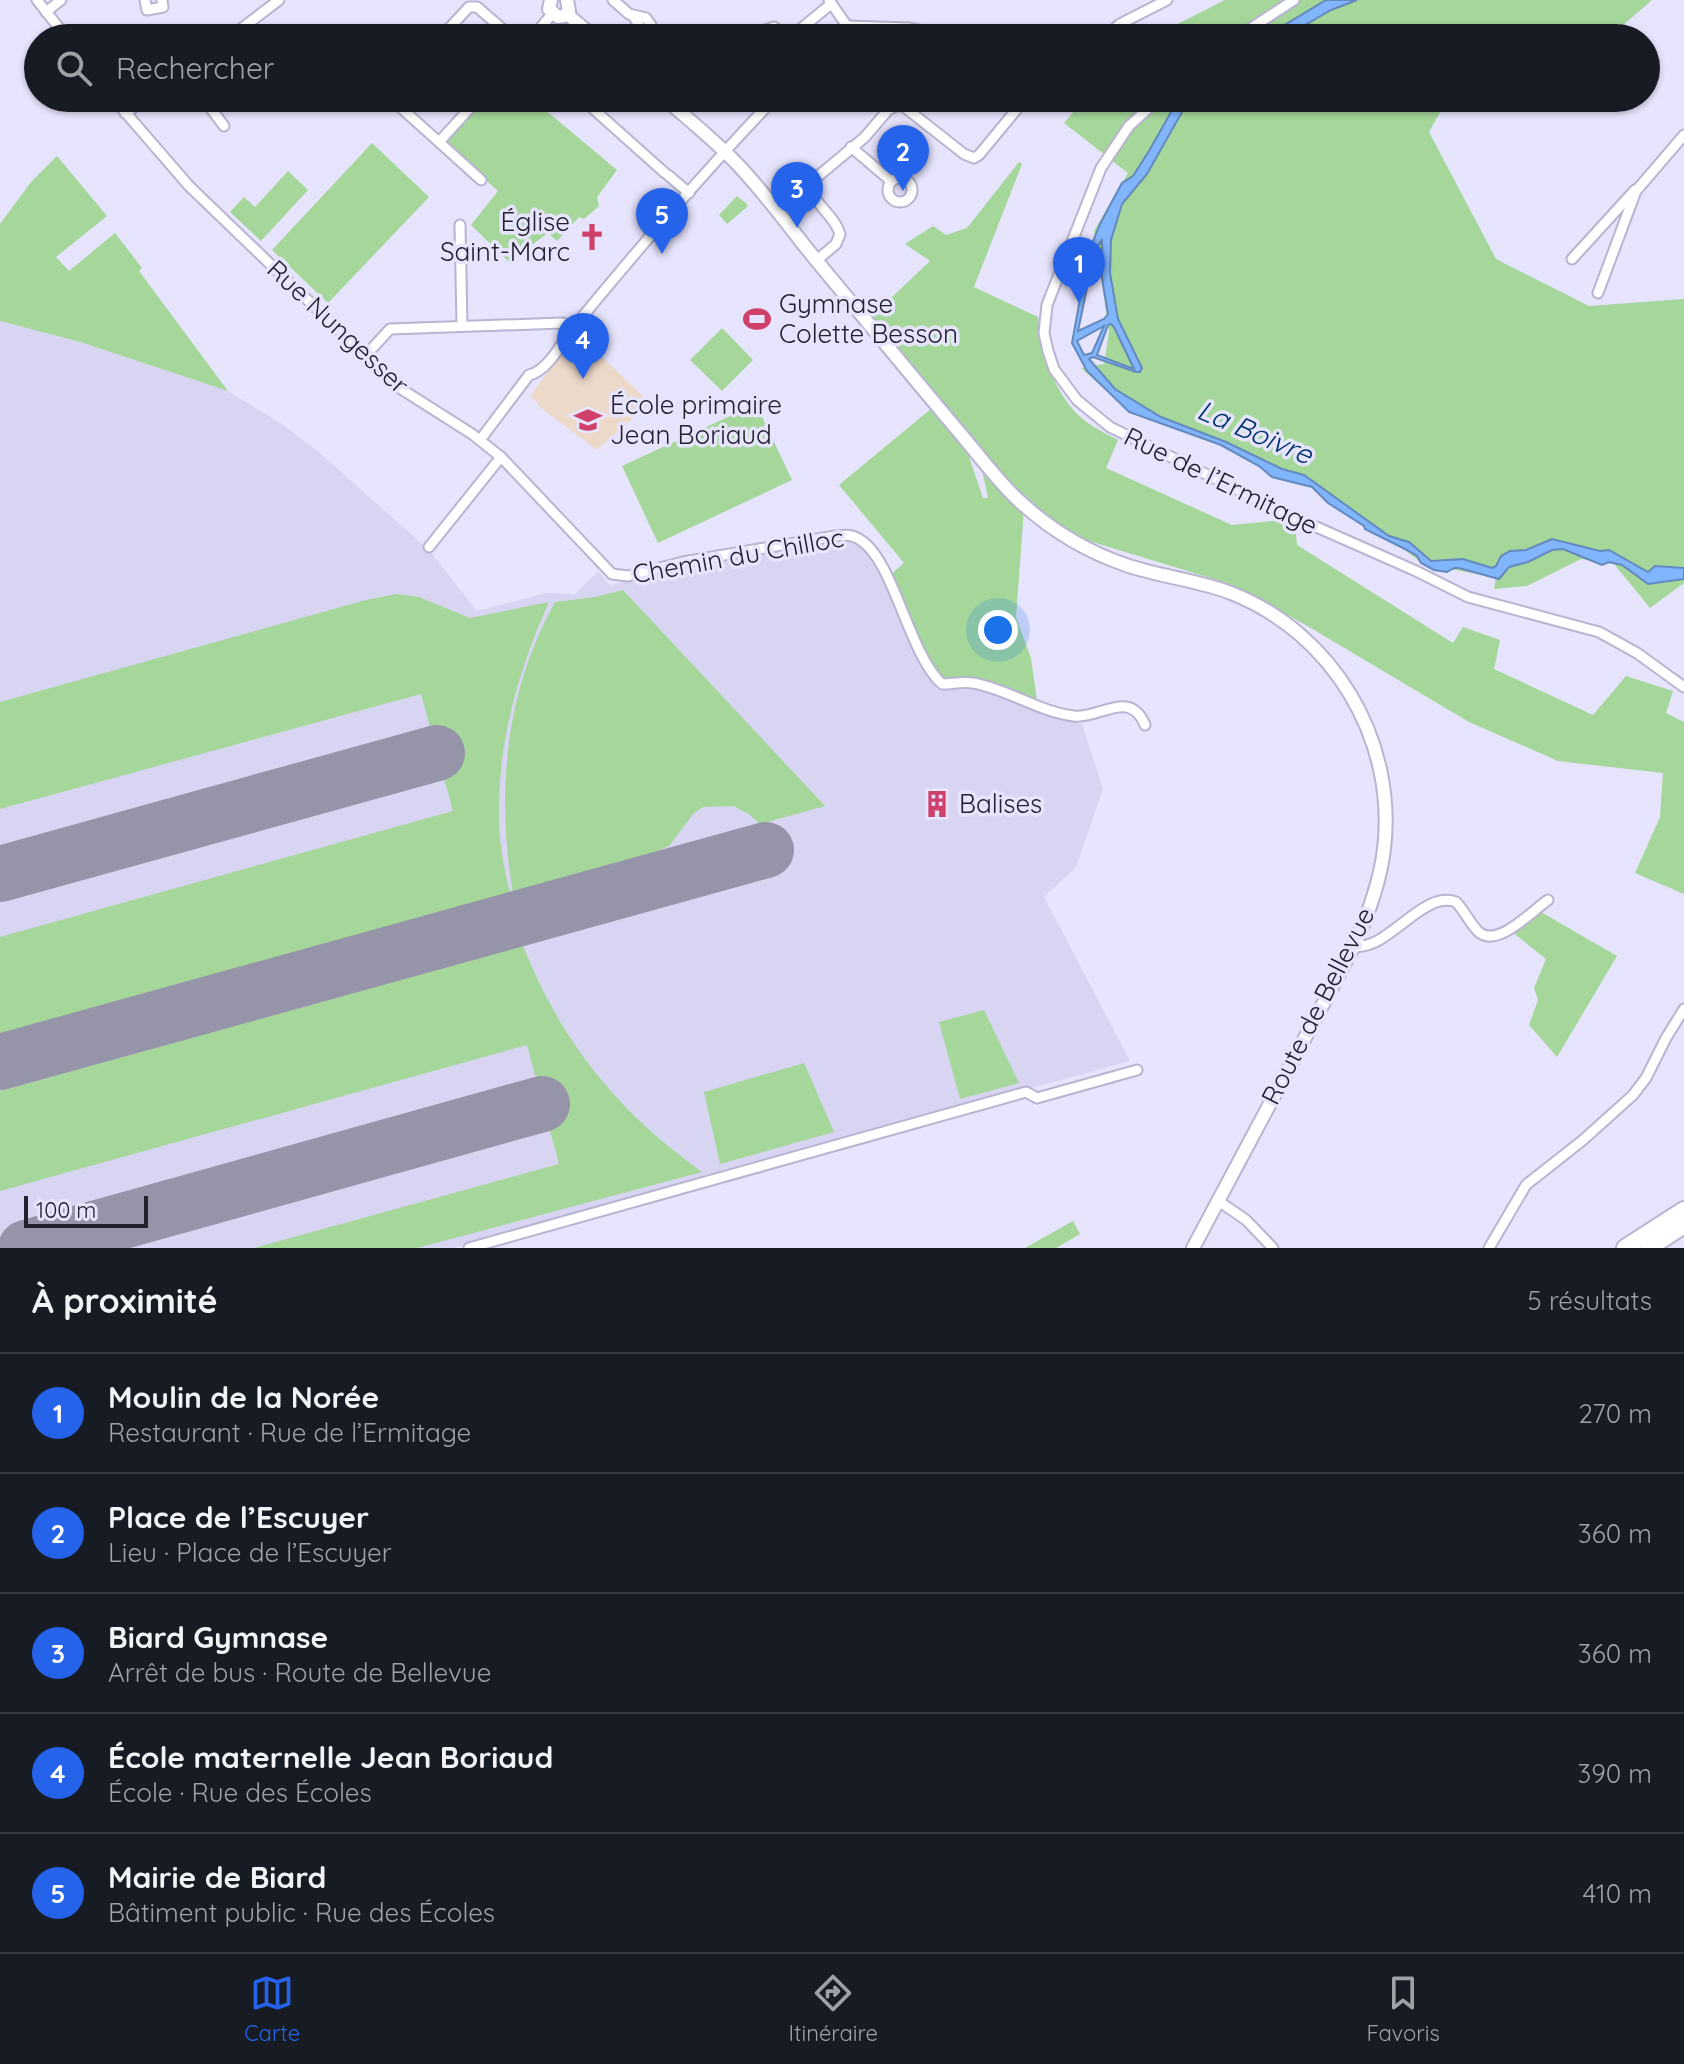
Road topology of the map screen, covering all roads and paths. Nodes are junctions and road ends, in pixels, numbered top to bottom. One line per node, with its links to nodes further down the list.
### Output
1 (37, 0): 12 (street)
2 (61, 0): 12 (street)
3 (145, 0): 4 (street)
4 (162, 0)
5 (279, 0): 17 (street)
6 (551, 0): 13 (street)
7 (567, 0): 14 (street)
8 (613, 0): 15 (street)
9 (1167, 0): 24 (street)
10 (1294, 0): 25 (street)
11 (830, 2): 22 (street); 23 (street)
12 (46, 12): 16 (street)
13 (552, 14): 14 (street); 20 (street)
14 (567, 14): 21 (street)
15 (633, 16)
16 (56, 24)
17 (247, 24)
18 (453, 24): 19 (street)
19 (497, 24)
20 (544, 24)
21 (579, 24)
22 (805, 24)
23 (846, 24)
24 (1120, 24)
25 (1257, 24)
26 (214, 112): 37 (street)
27 (406, 112): 39 (street)
28 (466, 112): 39 (street)
29 (597, 112): 45 (street)
30 (680, 112): 41 (street, Route de Bellevue)
31 (762, 112): 41 (street)
32 (886, 112): 40 (street)
33 (911, 112): 34 (street)
34 (1014, 112)
35 (1144, 112): 57 (street, Rue de l’Ermitage)
36 (125, 113): 52 (street, Rue Nungesser)
37 (224, 126)
38 (1684, 135): 42 (street)
39 (439, 142): 43 (street)
40 (851, 147): 44 (street); 48 (street)
41 (724, 151): 45 (street); 48 (street, Route de Bellevue)
42 (1646, 178): 47 (street); 49 (street)
43 (481, 180)
44 (891, 181)
45 (689, 193): 51 (street)
46 (460, 225): 50 (street)
47 (1572, 259)
48 (817, 260): 60 (street, Route de Bellevue)
49 (1598, 293)
50 (462, 325): 51 (street); 52 (street)
51 (574, 327): 53 (street)
52 (366, 355): 53 (street, Rue Nungesser)
53 (480, 440): 54 (street, Rue Nungesser)
54 (501, 457): 55 (street); 56 (street, Rue Nungesser)
55 (429, 547)
56 (612, 574): 58 (street, Chemin du Chilloc)
57 (1684, 687)
58 (1145, 725)
59 (1548, 900): 60 (street)
60 (1354, 946): 63 (street, Route de Bellevue)
61 (1684, 1009): 69 (street)
62 (1137, 1070): 66 (street)
63 (1217, 1200): 67 (street, Route de Bellevue); 68 (street)
64 (1684, 1210): 70 (highway)
65 (1684, 1225): 71 (highway)
66 (469, 1248)
67 (1193, 1248)
68 (1273, 1248)
69 (1489, 1248)
70 (1625, 1248)
71 (1649, 1248)

